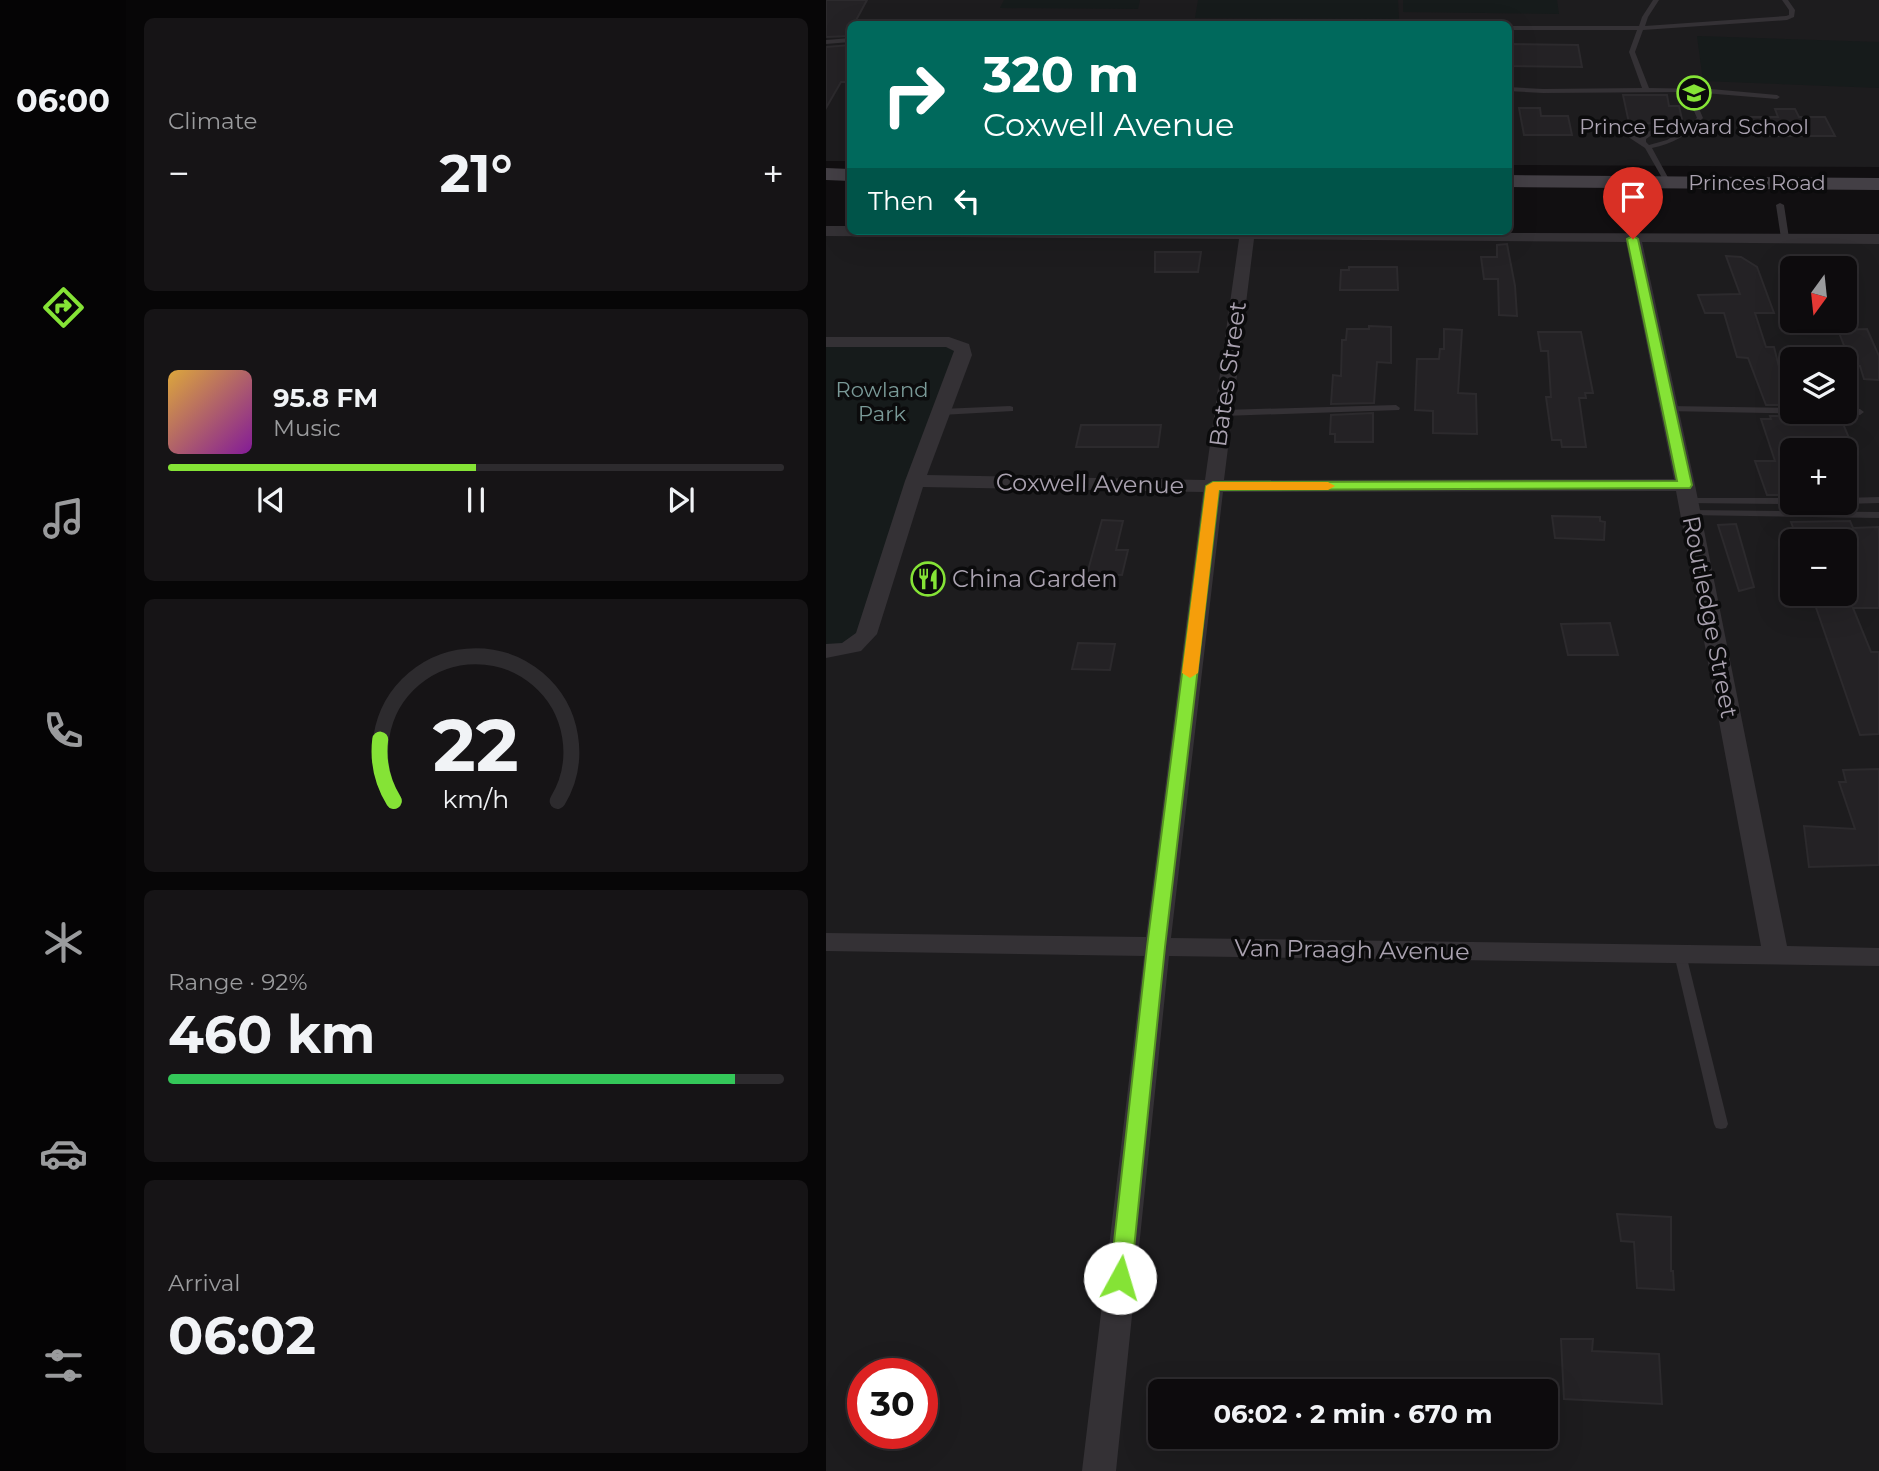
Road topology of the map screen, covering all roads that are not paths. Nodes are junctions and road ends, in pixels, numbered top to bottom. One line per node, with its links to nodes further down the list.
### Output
1 (1656, 0): 4 (lane)
2 (1785, 0): 4 (lane)
3 (1512, 28): 4 (lane)
4 (1641, 28): 8 (lane)
5 (847, 40): 6 (lane)
6 (826, 41)
7 (1512, 89): 8 (lane)
8 (1646, 89): 9 (lane)
9 (1688, 90): 10 (lane); 12 (lane)
10 (1777, 97)
11 (1610, 122): 13 (lane)
12 (1688, 129): 13 (lane); 13 (lane)
13 (1646, 145): 17 (lane)
14 (826, 174): 15 (main road)
15 (847, 174)
16 (1512, 181): 17 (main road, Princes Road)
17 (1668, 183): 18 (main road, Princes Road)
18 (1879, 184)
19 (1780, 205): 24 (lane)
20 (826, 231): 21 (street)
21 (847, 231)
22 (1163, 235): 23 (street)
23 (1247, 236): 25 (street); 33 (street, Bates Street)
24 (1785, 238): 25 (street); 26 (street)
25 (1633, 239): 30 (street, Routledge Street)
26 (1879, 239)
27 (826, 342): 31 (street)
28 (1396, 408): 33 (lane)
29 (1010, 409): 31 (lane)
30 (1669, 409): 32 (lane); 36 (street, Routledge Street)
31 (941, 412): 34 (street)
32 (1860, 412)
33 (1223, 413): 35 (street, Bates Street)
34 (915, 481): 35 (street, Coxwell Avenue); 41 (street)
35 (1213, 486): 36 (street, Coxwell Avenue); 43 (street, Bates Street)
36 (1688, 500): 39 (lane); 40 (lane); 45 (street, Routledge Street)
37 (1857, 500): 38 (lane)
38 (1879, 500)
39 (1780, 501)
40 (1879, 515)
41 (826, 651)
42 (826, 942): 43 (street, Van Praagh Avenue)
43 (1156, 947): 44 (street, Van Praagh Avenue); 48 (street, Bates Street)
44 (1680, 954): 45 (street, Van Praagh Avenue); 47 (lane)
45 (1776, 955): 46 (street, Van Praagh Avenue)
46 (1879, 957)
47 (1721, 1124)
48 (1099, 1471)

